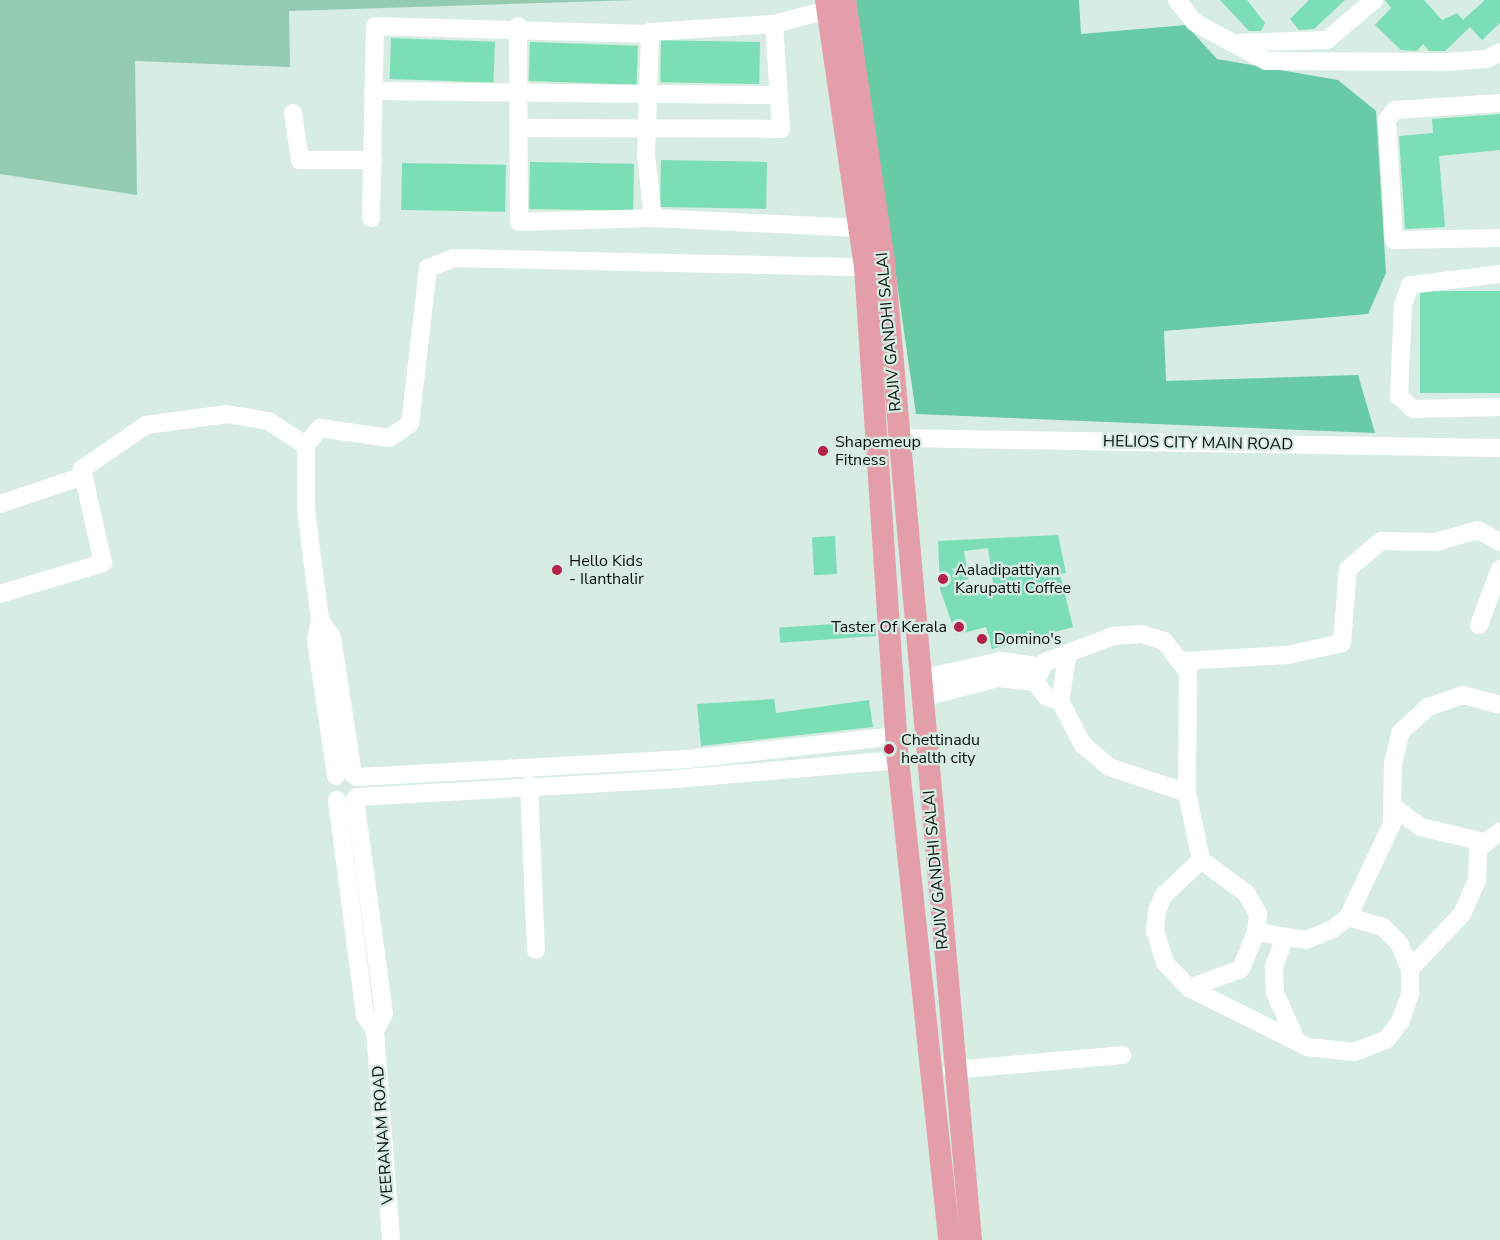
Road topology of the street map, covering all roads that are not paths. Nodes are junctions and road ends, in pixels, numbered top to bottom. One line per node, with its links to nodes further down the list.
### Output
1 (1177, 0): 7 (street)
2 (1374, 0): 7 (street)
3 (836, 4): 4 (street); 20 (main road, RAJIV GANDHI SALAI); 25 (main road, RAJIV GANDHI SALAI)
4 (774, 24): 6 (street); 11 (street)
5 (518, 26): 6 (street); 9 (street); 10 (street)
6 (648, 34): 12 (street)
7 (1224, 43): 8 (street)
8 (1500, 52)
9 (373, 91): 10 (street); 17 (street)
10 (520, 94): 12 (street); 15 (street)
11 (779, 95): 12 (street); 16 (street)
12 (646, 96): 16 (street)
13 (1500, 103): 21 (street)
14 (293, 113): 17 (street)
15 (520, 128): 16 (street); 19 (street)
16 (648, 128): 19 (street)
17 (373, 160): 18 (street)
18 (371, 218)
19 (653, 218): 20 (street)
20 (859, 228): 22 (main road, RAJIV GANDHI SALAI)
21 (1500, 238)
22 (865, 267): 26 (street); 40 (main road, RAJIV GANDHI SALAI)
23 (1500, 274): 24 (street)
24 (1500, 407)
25 (897, 438): 27 (street, HELIOS CITY MAIN ROAD); 37 (main road, RAJIV GANDHI SALAI)
26 (306, 445): 28 (street); 44 (street)
27 (1500, 448)
28 (81, 477): 29 (street); 32 (street)
29 (0, 504)
30 (1500, 542): 35 (street)
31 (1500, 569): 33 (street)
32 (0, 594)
33 (1479, 625)
34 (1067, 658): 35 (street); 36 (street); 38 (street)
35 (1181, 661): 48 (street)
36 (1037, 674): 37 (street); 38 (street)
37 (920, 688): 61 (main road, RAJIV GANDHI SALAI)
38 (1060, 701): 48 (street)
39 (1500, 705): 50 (street)
40 (897, 736): 41 (street); 42 (main road, RAJIV GANDHI SALAI)
41 (688, 759): 43 (street); 45 (street)
42 (898, 760): 45 (street); 63 (main road, RAJIV GANDHI SALAI)
43 (555, 765): 44 (street); 46 (street)
44 (348, 776): 49 (street); 49 (street)
45 (689, 778): 46 (street)
46 (558, 784): 47 (street)
47 (529, 785): 49 (street); 56 (street)
48 (1187, 793): 52 (street)
49 (350, 798): 62 (street, VEERANAM ROAD)
50 (1396, 809): 51 (street); 53 (street)
51 (1494, 834): 57 (street)
52 (1201, 860): 54 (street); 58 (street)
53 (1348, 917): 55 (street); 57 (street)
54 (1256, 932): 55 (street); 58 (street)
55 (1284, 939): 59 (street)
56 (536, 950)
57 (1410, 969): 59 (street)
58 (1189, 988): 59 (street)
59 (1296, 1040)
60 (1122, 1055): 61 (street)
61 (952, 1070): 64 (main road, RAJIV GANDHI SALAI)
62 (391, 1240)
63 (949, 1240)
64 (971, 1240)

